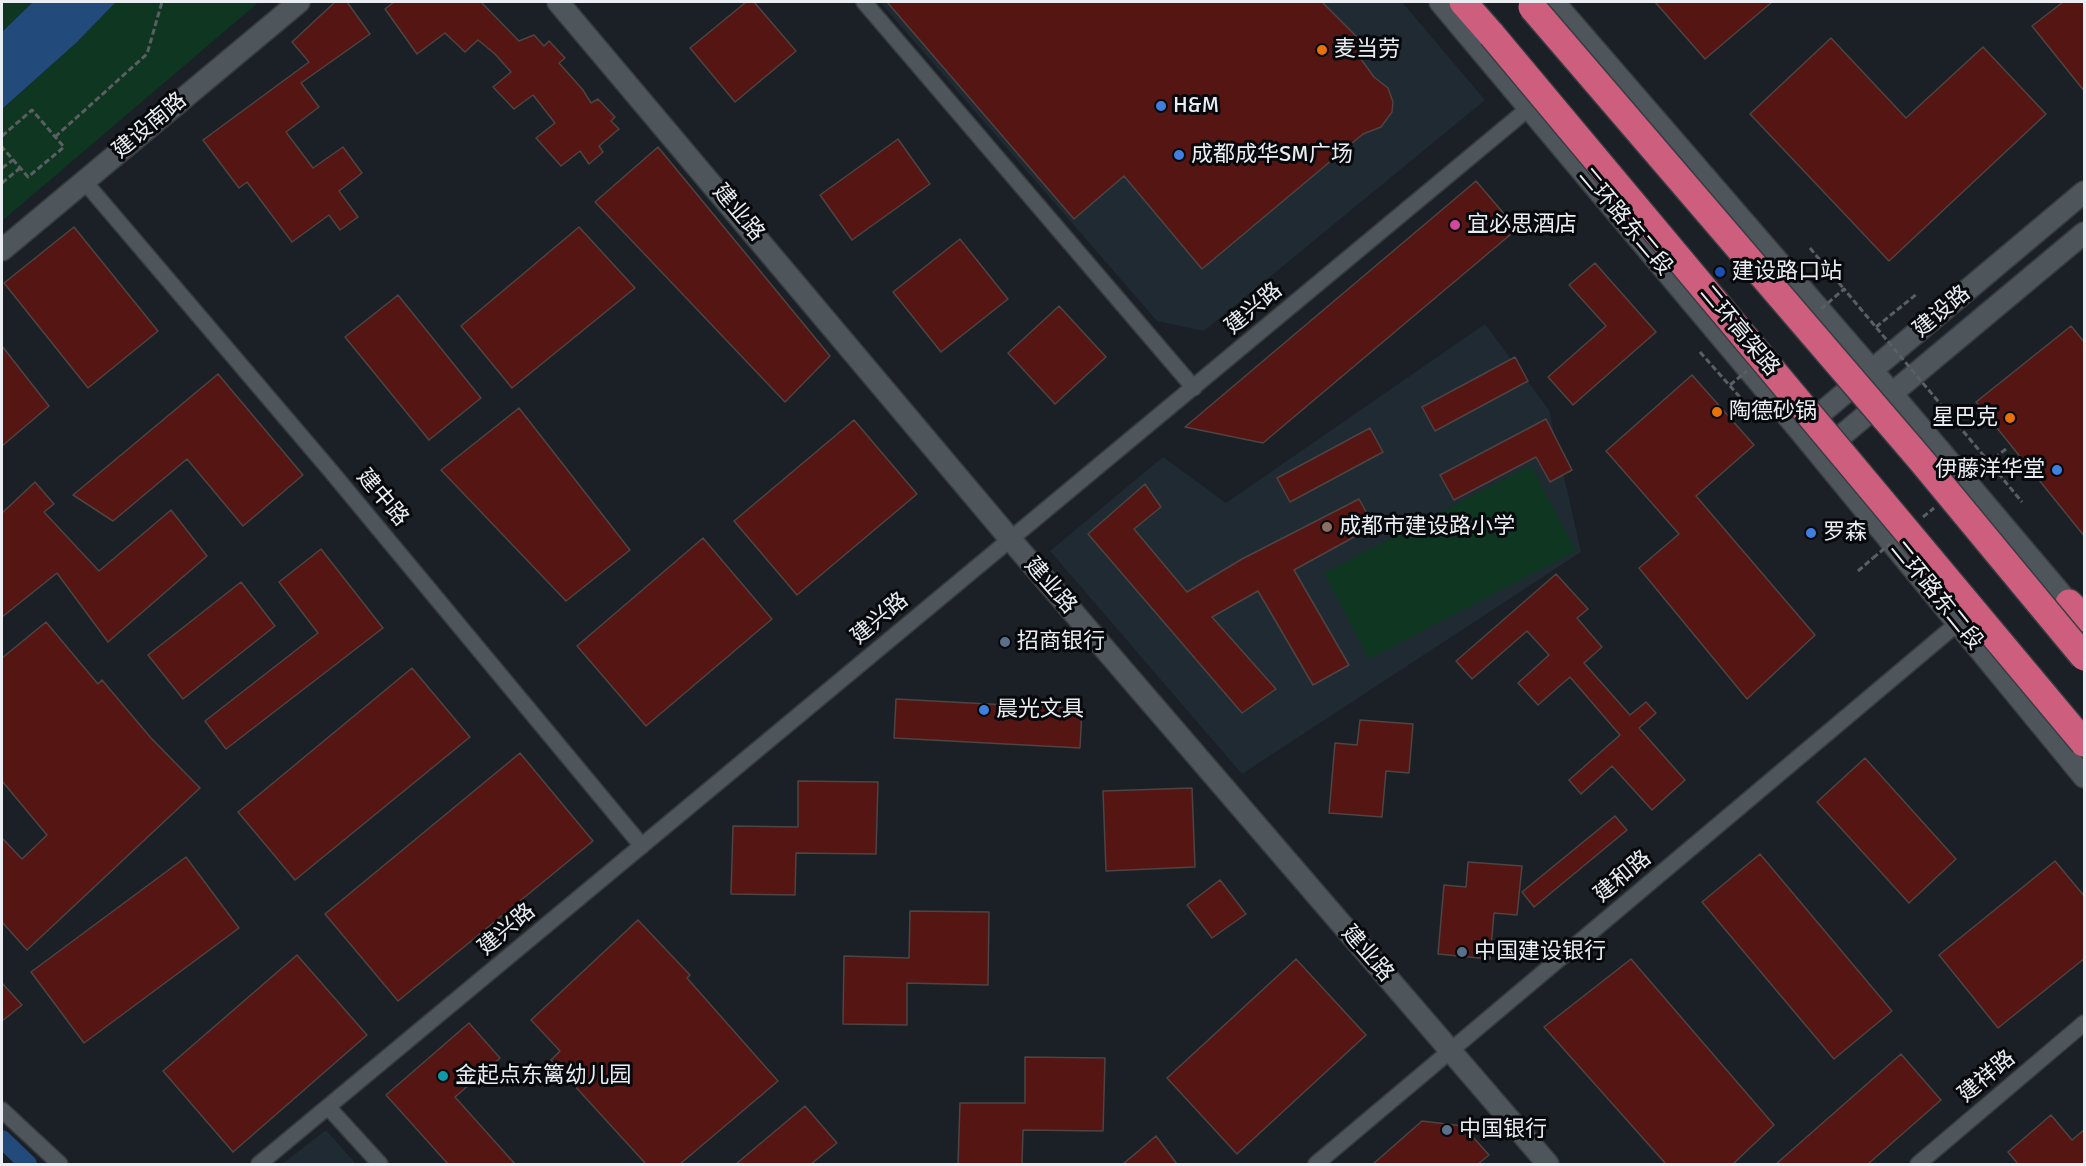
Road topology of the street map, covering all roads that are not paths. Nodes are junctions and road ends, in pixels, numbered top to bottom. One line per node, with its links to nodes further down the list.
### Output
1 (558, 2): 18 (street, 建业路)
2 (864, 2): 14 (street)
3 (1440, 2): 8 (street, 二环路东二段)
4 (1463, 2): 22 (highway, 二环高架路, bridge)
5 (1527, 2): 21 (highway, bridge)
6 (1554, 2): 13 (street)
7 (293, 4): 9 (street, 建设南路)
8 (1529, 108): 14 (street, 建兴路); 16 (street, 二环路东二段)
9 (84, 181): 12 (street, 建设南路); 24 (street, 建中路)
10 (2085, 192): 13 (street, 建设路)
11 (2085, 233): 15 (street, 建设路)
12 (2, 250)
13 (1872, 370): 15 (street); 16 (street, 建设路)
14 (1194, 388): 18 (street, 建兴路)
15 (1892, 394): 17 (street, 建设路); 19 (street)
16 (1800, 431): 17 (street, 二环路东二段)
17 (1819, 455): 20 (street, 二环路东二段)
18 (1011, 540): 24 (street, 建兴路); 26 (street, 建业路)
19 (2079, 614)
20 (1958, 623): 23 (street, 二环路东二段); 26 (street, 建和路)
21 (2085, 657)
22 (2085, 743)
23 (2085, 777)
24 (642, 846): 27 (street, 建兴路)
25 (2085, 1023): 34 (street, 建祥路)
26 (1451, 1051): 32 (street, 建和路); 33 (street, 建业路)
27 (328, 1107): 30 (street, 建兴路); 31 (street)
28 (2, 1110): 29 (street)
29 (60, 1164)
30 (260, 1164)
31 (380, 1164)
32 (1316, 1164)
33 (1548, 1164)
34 (1918, 1164)

